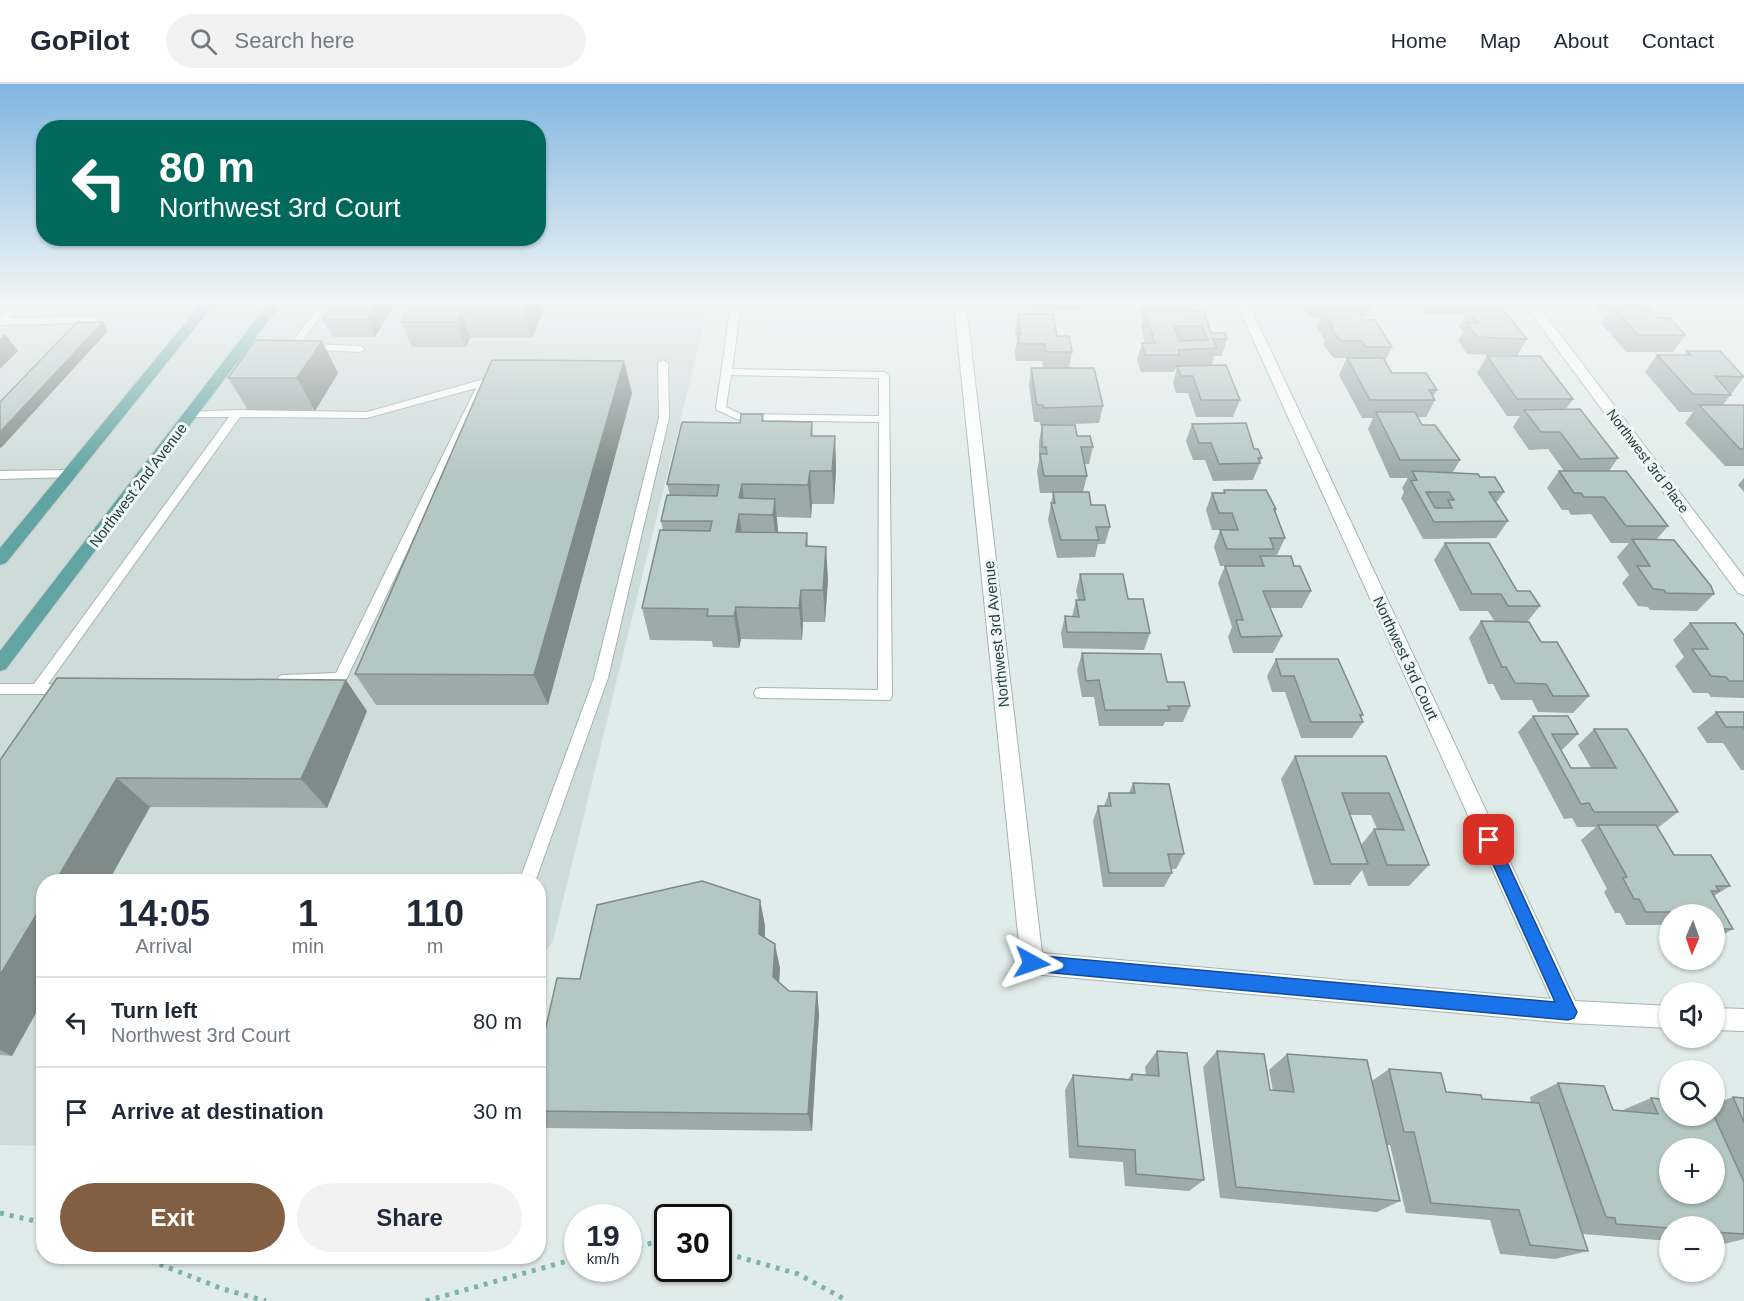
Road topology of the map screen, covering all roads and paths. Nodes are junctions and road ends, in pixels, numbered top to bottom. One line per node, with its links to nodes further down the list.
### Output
1 (162, 361): 12 (main road)
2 (236, 361): 10 (main road, Northwest 2nd Avenue)
3 (728, 361): 8 (lane)
4 (966, 361): 23 (street, Northwest 3rd Avenue)
5 (1269, 361): 23 (street, Northwest 3rd Court)
6 (1573, 361): 15 (street, Northwest 3rd Place)
7 (663, 363): 22 (lane)
8 (726, 372): 11 (lane); 11 (lane)
9 (238, 413): 10 (lane); 17 (lane); 19 (lane)
10 (192, 414): 16 (main road, Northwest 2nd Avenue)
11 (884, 419): 21 (lane)
12 (69, 474): 13 (lane); 14 (main road)
13 (0, 475)
14 (0, 559)
15 (1744, 589)
16 (0, 664)
17 (269, 681)
18 (0, 689): 19 (lane)
19 (37, 690): 20 (lane)
20 (80, 690)
21 (761, 693)
22 (530, 874)
23 (1568, 1012): 24 (street)
24 (1659, 1016)
25 (1725, 1019): 26 (street)
26 (1744, 1020)
27 (0, 1213): 28 (path)
28 (36, 1221)
29 (732, 1255): 34 (path)
30 (564, 1262): 33 (path)
31 (159, 1264): 32 (path)
32 (266, 1301)
33 (426, 1301)
34 (848, 1301)

